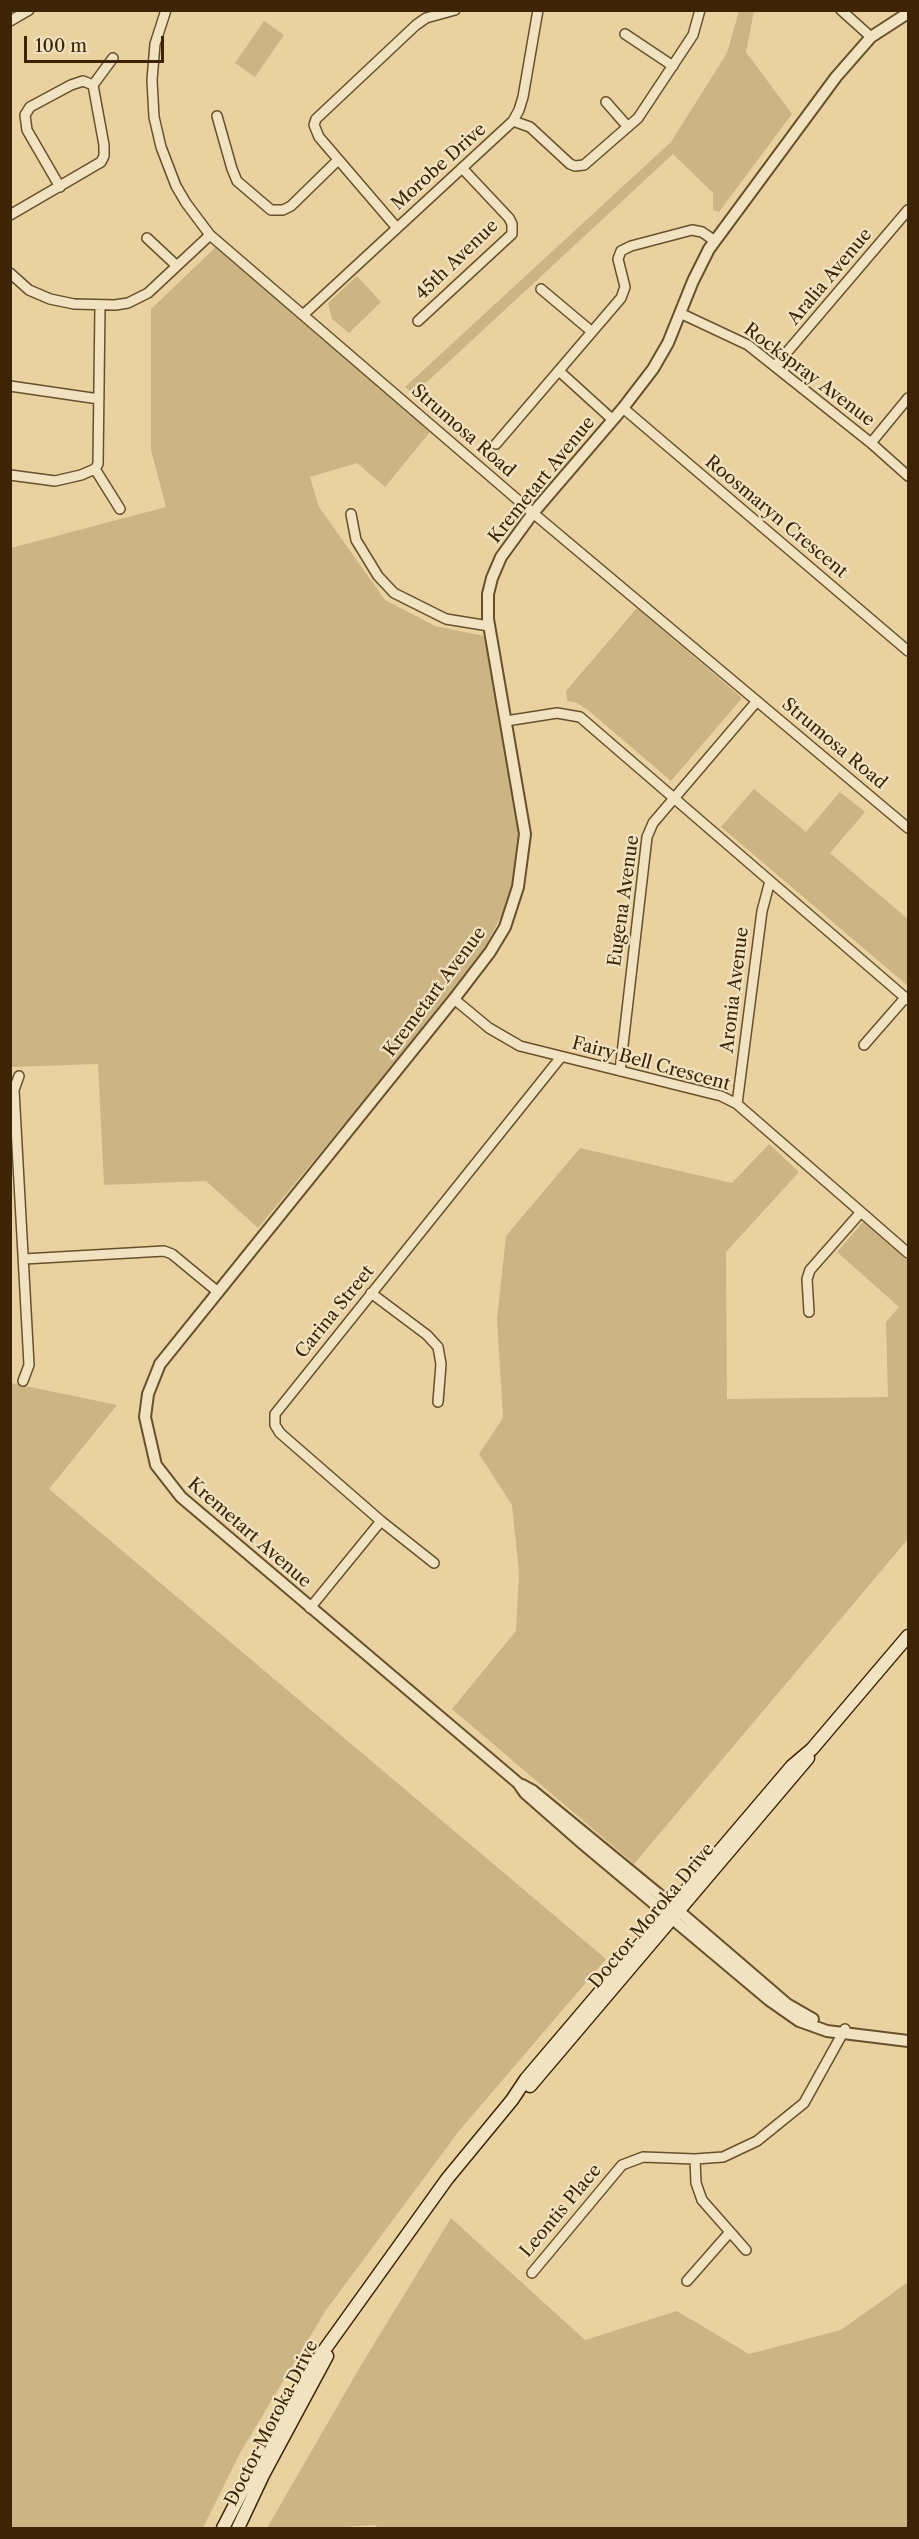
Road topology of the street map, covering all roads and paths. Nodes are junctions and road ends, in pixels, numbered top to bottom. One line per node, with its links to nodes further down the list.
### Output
1 (29, 10): 8 (street)
2 (166, 10): 24 (street, Strumosa Road)
3 (455, 10): 18 (street)
4 (538, 10): 16 (street, Morobe Drive)
5 (700, 10): 12 (street)
6 (841, 10): 10 (street)
7 (909, 13): 10 (street, Kremetart Avenue)
8 (10, 21)
9 (625, 34): 12 (street)
10 (871, 37): 26 (street, Kremetart Avenue)
11 (113, 58): 13 (street)
12 (673, 66): 17 (street)
13 (93, 85): 20 (street); 20 (street)
14 (606, 102): 17 (street)
15 (217, 116): 18 (street)
16 (513, 121): 17 (street); 19 (street, Morobe Drive)
17 (628, 127)
18 (338, 160): 23 (street)
19 (462, 168): 23 (street, Morobe Drive); 33 (street, 45th Avenue)
20 (60, 187): 22 (street)
21 (909, 210): 35 (street, Aralia Avenue)
22 (10, 215)
23 (397, 228): 32 (street, Morobe Drive)
24 (210, 235): 27 (street); 32 (street, Strumosa Road)
25 (147, 238): 27 (street)
26 (715, 241): 31 (street, Kremetart Avenue); 34 (street)
27 (177, 266): 30 (street)
28 (10, 273): 30 (street)
29 (541, 288): 34 (street)
30 (100, 306): 39 (street)
31 (682, 314): 35 (street, Rockspray Avenue); 40 (street, Kremetart Avenue)
32 (303, 315): 48 (street, Strumosa Road)
33 (418, 321)
34 (591, 331): 36 (street)
35 (776, 366): 42 (street, Rockspray Avenue)
36 (559, 371): 41 (street); 43 (street)
37 (10, 386): 39 (street)
38 (909, 398): 42 (street)
39 (99, 399): 44 (street)
40 (623, 408): 41 (street, Kremetart Avenue); 51 (street, Roosmaryn Crescent)
41 (613, 420): 48 (street, Kremetart Avenue)
42 (871, 443): 46 (street, Rockspray Avenue)
43 (496, 444)
44 (95, 469): 45 (street); 47 (street)
45 (10, 475)
46 (909, 476)
47 (120, 509)
48 (533, 513): 50 (street, Kremetart Avenue); 52 (street, Strumosa Road)
49 (351, 514): 50 (street)
50 (489, 626): 53 (street, Kremetart Avenue)
51 (909, 651)
52 (757, 701): 54 (street, Eugena Avenue); 55 (street, Strumosa Road)
53 (506, 721): 54 (street); 57 (street, Kremetart Avenue)
54 (673, 800): 56 (street); 61 (street, Eugena Avenue)
55 (909, 828)
56 (770, 882): 58 (street); 63 (street, Aronia Avenue)
57 (453, 999): 60 (street, Fairy Bell Crescent); 67 (street, Kremetart Avenue)
58 (907, 999): 59 (street)
59 (864, 1046)
60 (561, 1057): 61 (street, Fairy Bell Crescent); 68 (street, Carina Street)
61 (620, 1071): 63 (street, Fairy Bell Crescent)
62 (19, 1076): 66 (street)
63 (737, 1104): 64 (street, Fairy Bell Crescent)
64 (861, 1212): 65 (street, Fairy Bell Crescent); 69 (street)
65 (909, 1253)
66 (24, 1259): 67 (street); 70 (street)
67 (218, 1292): 74 (street, Kremetart Avenue)
68 (371, 1293): 71 (street); 72 (street, Carina Street)
69 (809, 1312)
70 (23, 1381)
71 (438, 1402)
72 (381, 1521): 73 (street, Carina Street); 74 (street)
73 (434, 1563)
74 (309, 1608): 76 (street, Kremetart Avenue)
75 (909, 1636): 76 (main road, Doctor Moroka Drive)
76 (673, 1913): 77 (street, Kremetart Avenue); 84 (main road, Doctor Moroka Drive)
77 (845, 2032): 78 (street, Kremetart Avenue); 79 (street, Leontis Place)
78 (909, 2041)
79 (695, 2159): 80 (street); 82 (street, Leontis Place)
80 (730, 2232): 81 (street); 83 (street)
81 (746, 2250)
82 (532, 2273)
83 (687, 2281)
84 (338, 2334): 85 (main road, Doctor Moroka Drive); 86 (main road, Doctor Moroka Drive)
85 (223, 2529)
86 (238, 2529)

